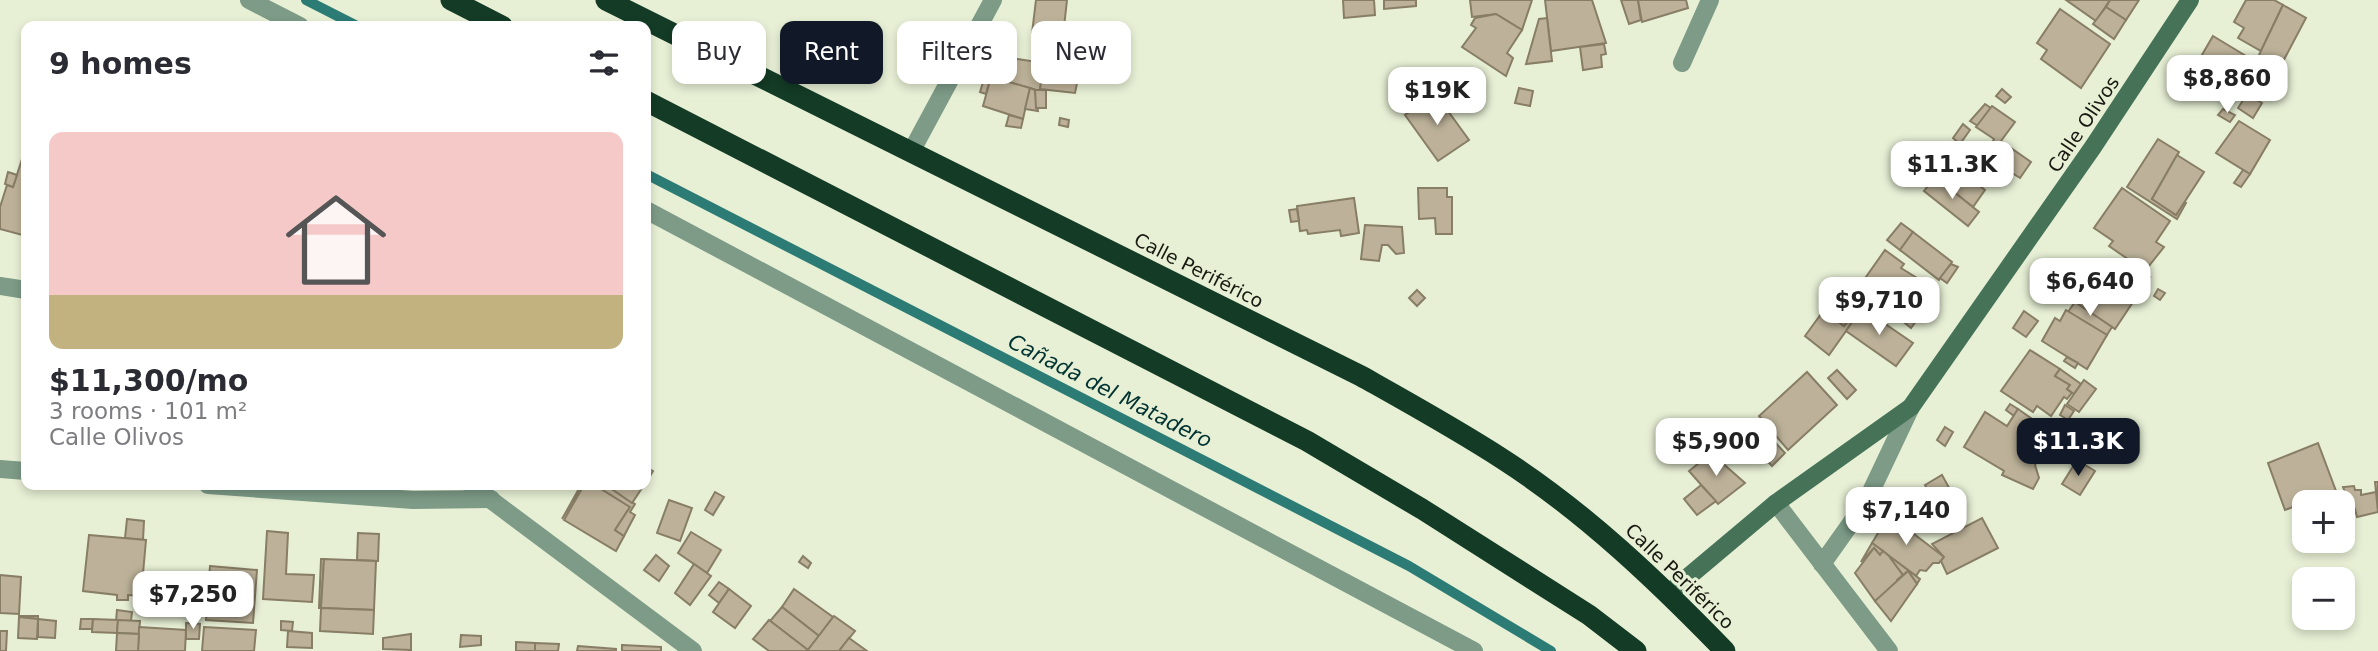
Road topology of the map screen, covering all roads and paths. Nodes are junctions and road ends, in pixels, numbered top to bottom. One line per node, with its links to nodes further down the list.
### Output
1 (249, 0): 7 (street)
2 (451, 0): 8 (highway)
3 (606, 0): 9 (highway, Calle Periférico)
4 (993, 0): 13 (street)
5 (1710, 0): 11 (street)
6 (2190, 0): 17 (street, Calle Olivos)
7 (290, 21)
8 (492, 21)
9 (648, 21)
10 (651, 22): 13 (highway, Calle Periférico)
11 (1682, 63)
12 (651, 104): 28 (highway)
13 (911, 152): 25 (highway, Calle Periférico)
14 (651, 213): 27 (street)
15 (0, 286): 16 (street)
16 (21, 289)
17 (1911, 407): 23 (street, Calle Olivos); 24 (street, Calle Olivos)
18 (0, 469): 19 (street)
19 (21, 471)
20 (276, 490): 22 (street)
21 (478, 490): 22 (street)
22 (491, 499): 26 (street)
23 (1776, 503): 24 (street); 25 (street, Calle Olivos)
24 (1822, 565): 30 (street)
25 (1669, 593): 29 (highway, Calle Periférico)
26 (693, 651)
27 (1475, 651)
28 (1636, 651)
29 (1725, 651)
30 (1889, 651)

